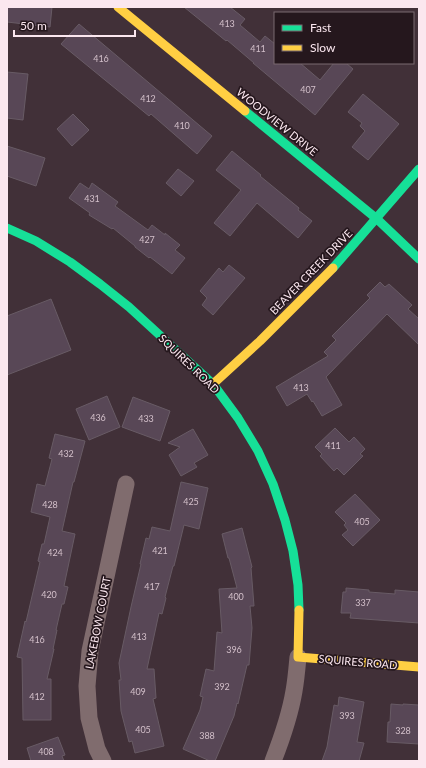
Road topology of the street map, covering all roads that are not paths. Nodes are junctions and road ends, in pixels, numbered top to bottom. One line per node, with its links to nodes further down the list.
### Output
1 (118, 7): 3 (street, WOODVIEW DRIVE)
2 (419, 170): 3 (street, BEAVER CREEK DRIVE)
3 (377, 219): 5 (street, WOODVIEW DRIVE); 6 (street, BEAVER CREEK DRIVE)
4 (7, 228): 6 (street, SQUIRES ROAD)
5 (419, 259)
6 (213, 384): 8 (street, SQUIRES ROAD)
7 (126, 484): 10 (street, LAKEBOW COURT)
8 (298, 657): 9 (street, SQUIRES ROAD); 11 (street, SQUIRES ROAD)
9 (419, 667)
10 (103, 761)
11 (273, 761)

